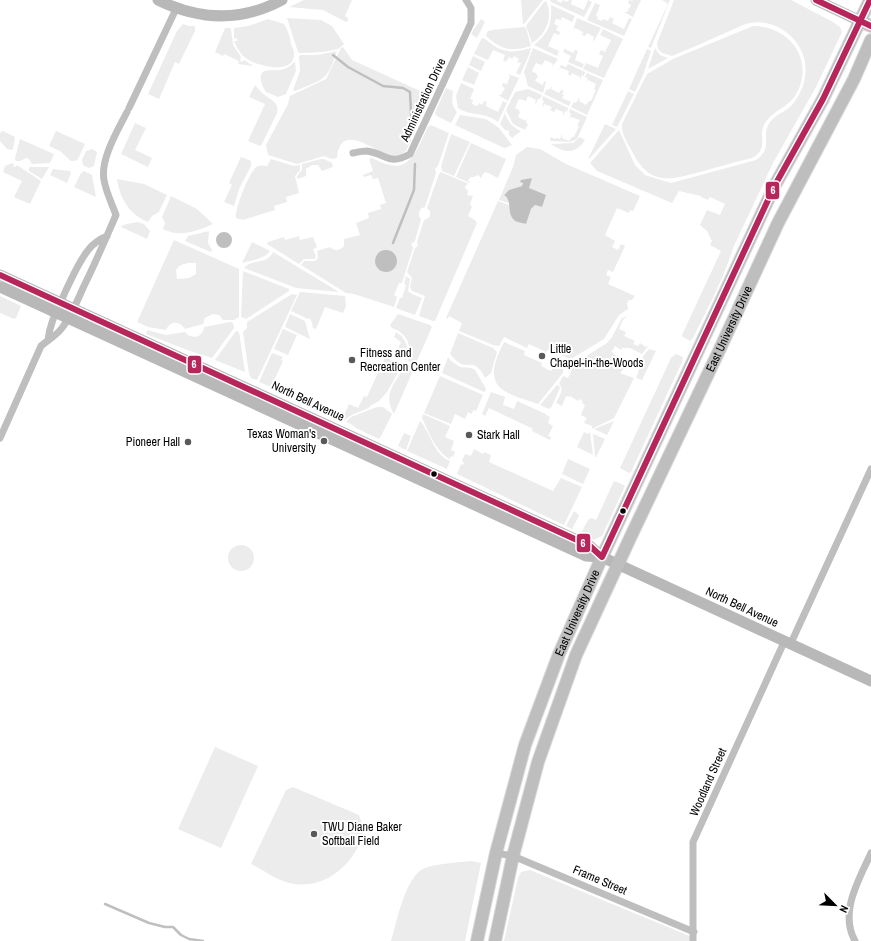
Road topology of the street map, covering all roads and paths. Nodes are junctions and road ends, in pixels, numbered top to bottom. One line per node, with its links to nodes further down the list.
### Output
1 (158, 0): 6 (main road)
2 (282, 0): 6 (main road)
3 (466, 0): 9 (street, Administration Drive)
4 (816, 0): 7 (main road)
5 (870, 0): 7 (main road, East University Drive)
6 (176, 9): 10 (street)
7 (865, 23): 20 (main road, East University Drive)
8 (871, 40): 21 (main road, East University Drive)
9 (354, 153)
10 (107, 236): 13 (street); 14 (street)
11 (0, 275): 13 (main road, North Bell Avenue)
12 (0, 287): 15 (main road, North Bell Avenue)
13 (60, 302): 14 (main road, North Bell Avenue); 15 (street)
14 (74, 309): 16 (street); 20 (main road, North Bell Avenue)
15 (55, 313): 16 (main road, North Bell Avenue); 17 (street)
16 (68, 319): 17 (street); 20 (main road, North Bell Avenue)
17 (48, 340): 18 (street)
18 (0, 438)
19 (871, 469): 22 (street, Woodland Street)
20 (602, 557): 21 (main road, North Bell Avenue); 24 (main road, East University Drive)
21 (617, 564): 22 (main road, North Bell Avenue); 26 (main road, East University Drive)
22 (788, 642): 23 (main road, North Bell Avenue); 27 (street, Woodland Street)
23 (871, 681)
24 (496, 853): 26 (street, Frame Street); 28 (main road, East University Drive)
25 (871, 853): 31 (street)
26 (513, 856): 27 (street, Frame Street); 29 (main road, East University Drive)
27 (694, 932): 30 (street, Woodland Street)
28 (477, 941)
29 (495, 941)
30 (693, 941)
31 (856, 941)

